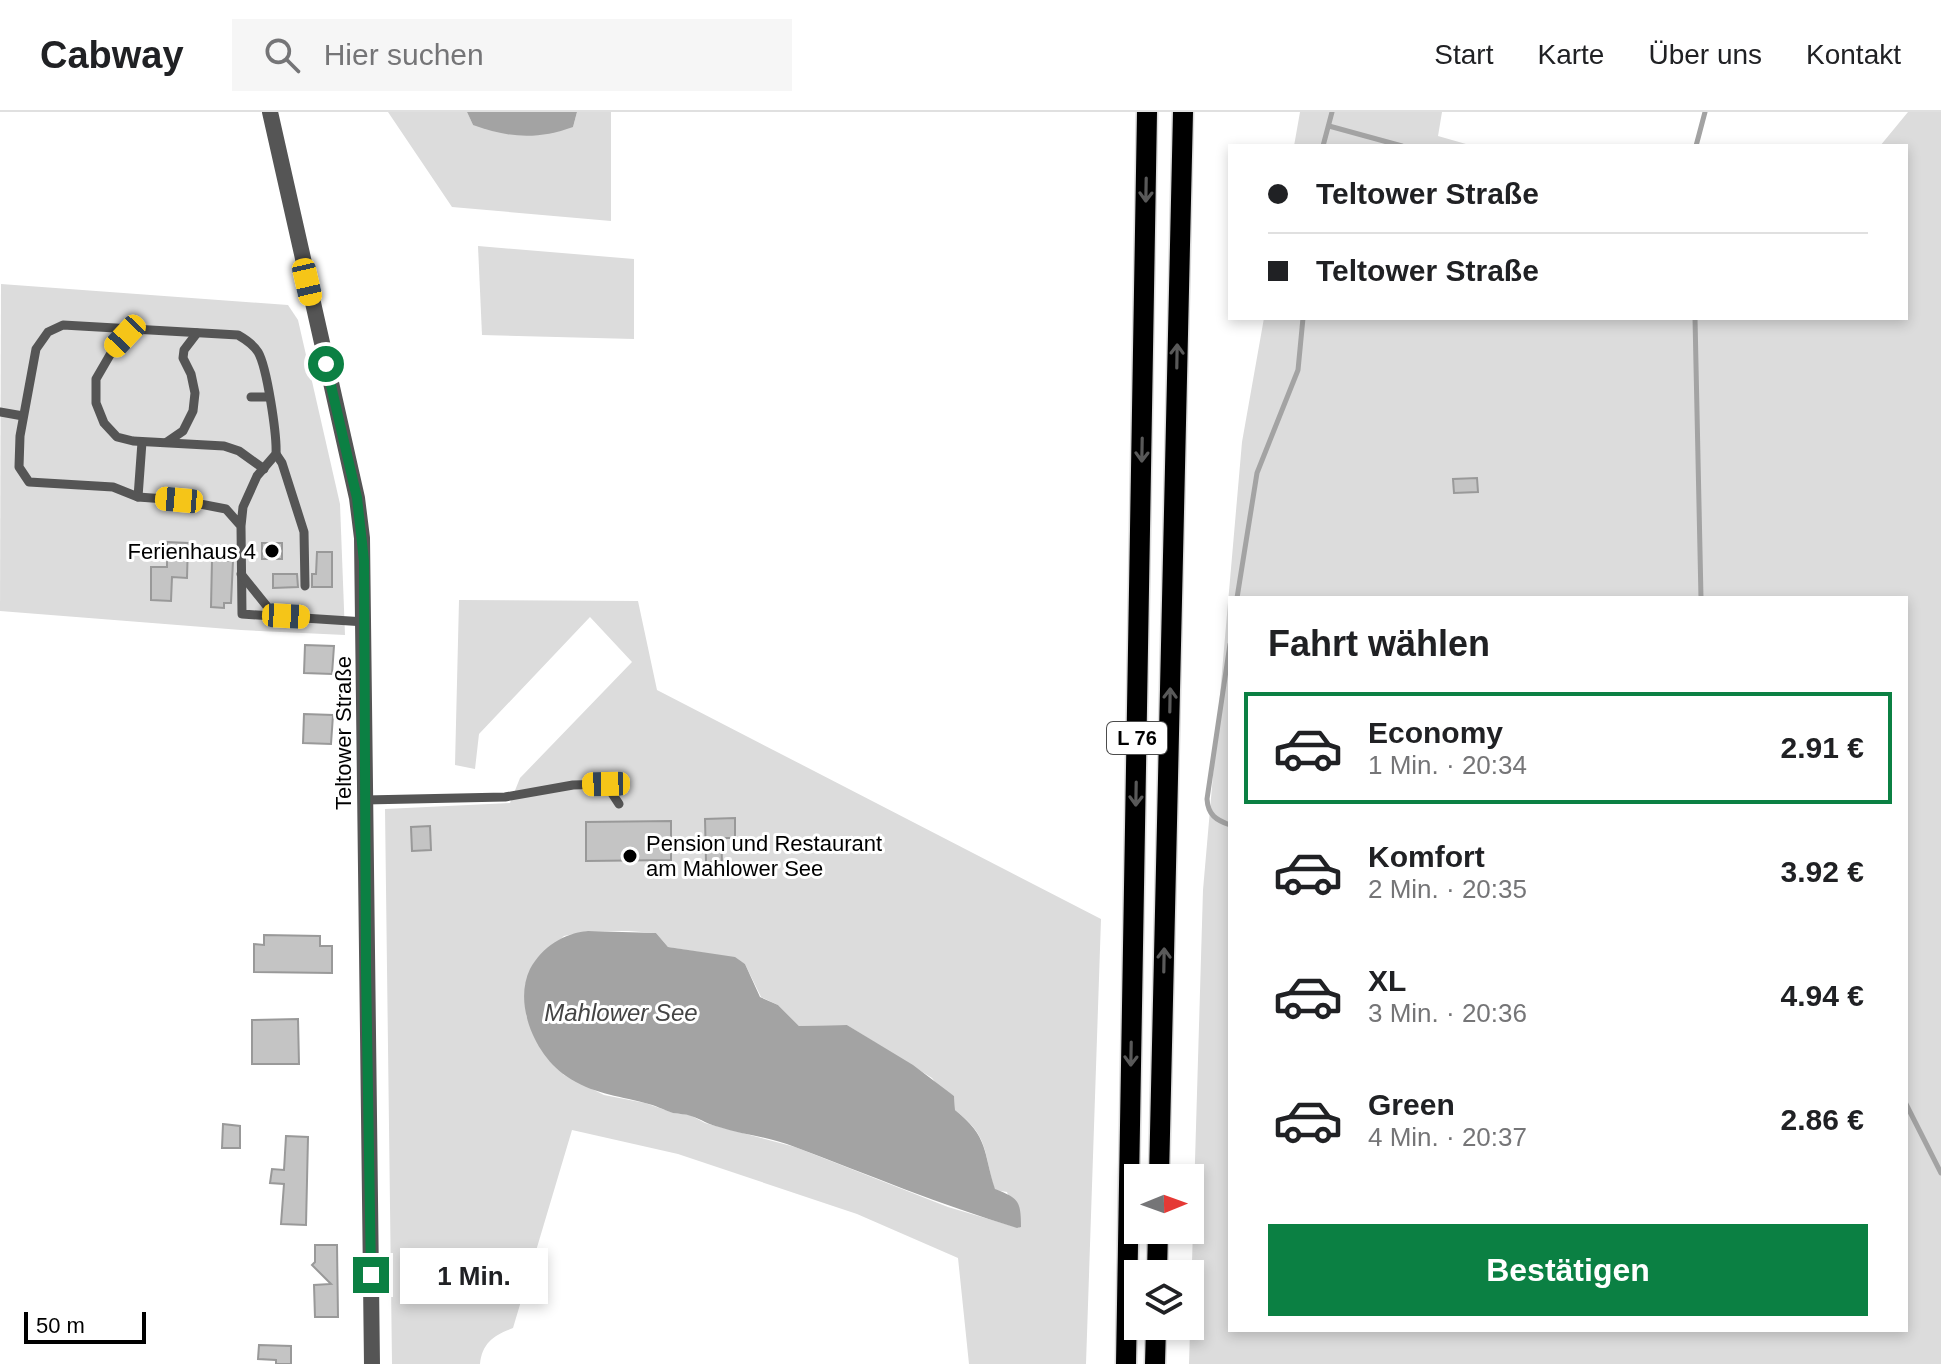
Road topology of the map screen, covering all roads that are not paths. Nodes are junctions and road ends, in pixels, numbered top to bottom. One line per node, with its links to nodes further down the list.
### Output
1 (270, 112): 19 (street, Teltower Straße)
2 (1147, 112): 25 (main road, L 76, one-way to 25)
3 (1183, 112): 22 (main road, L 76, one-way to 3)
4 (133, 329): 5 (lane); 9 (lane); 10 (lane)
5 (197, 333): 7 (lane); 11 (lane)
6 (251, 397): 7 (lane)
7 (269, 397): 12 (lane)
8 (0, 412): 9 (lane)
9 (23, 416): 14 (lane)
10 (142, 442): 11 (lane); 14 (lane)
11 (167, 442): 13 (lane)
12 (276, 454): 13 (lane); 17 (lane)
13 (264, 469): 15 (lane)
14 (138, 497): 15 (lane)
15 (241, 526): 16 (lane)
16 (241, 574): 18 (lane); 18 (lane)
17 (305, 586)
18 (274, 615): 19 (lane)
19 (365, 622): 20 (street, Teltower Straße)
20 (365, 800): 21 (lane); 24 (street, Teltower Straße)
21 (619, 804)
22 (1159, 1164)
23 (1156, 1340): 26 (main road)
24 (372, 1364)
25 (1126, 1364)
26 (1155, 1364)

